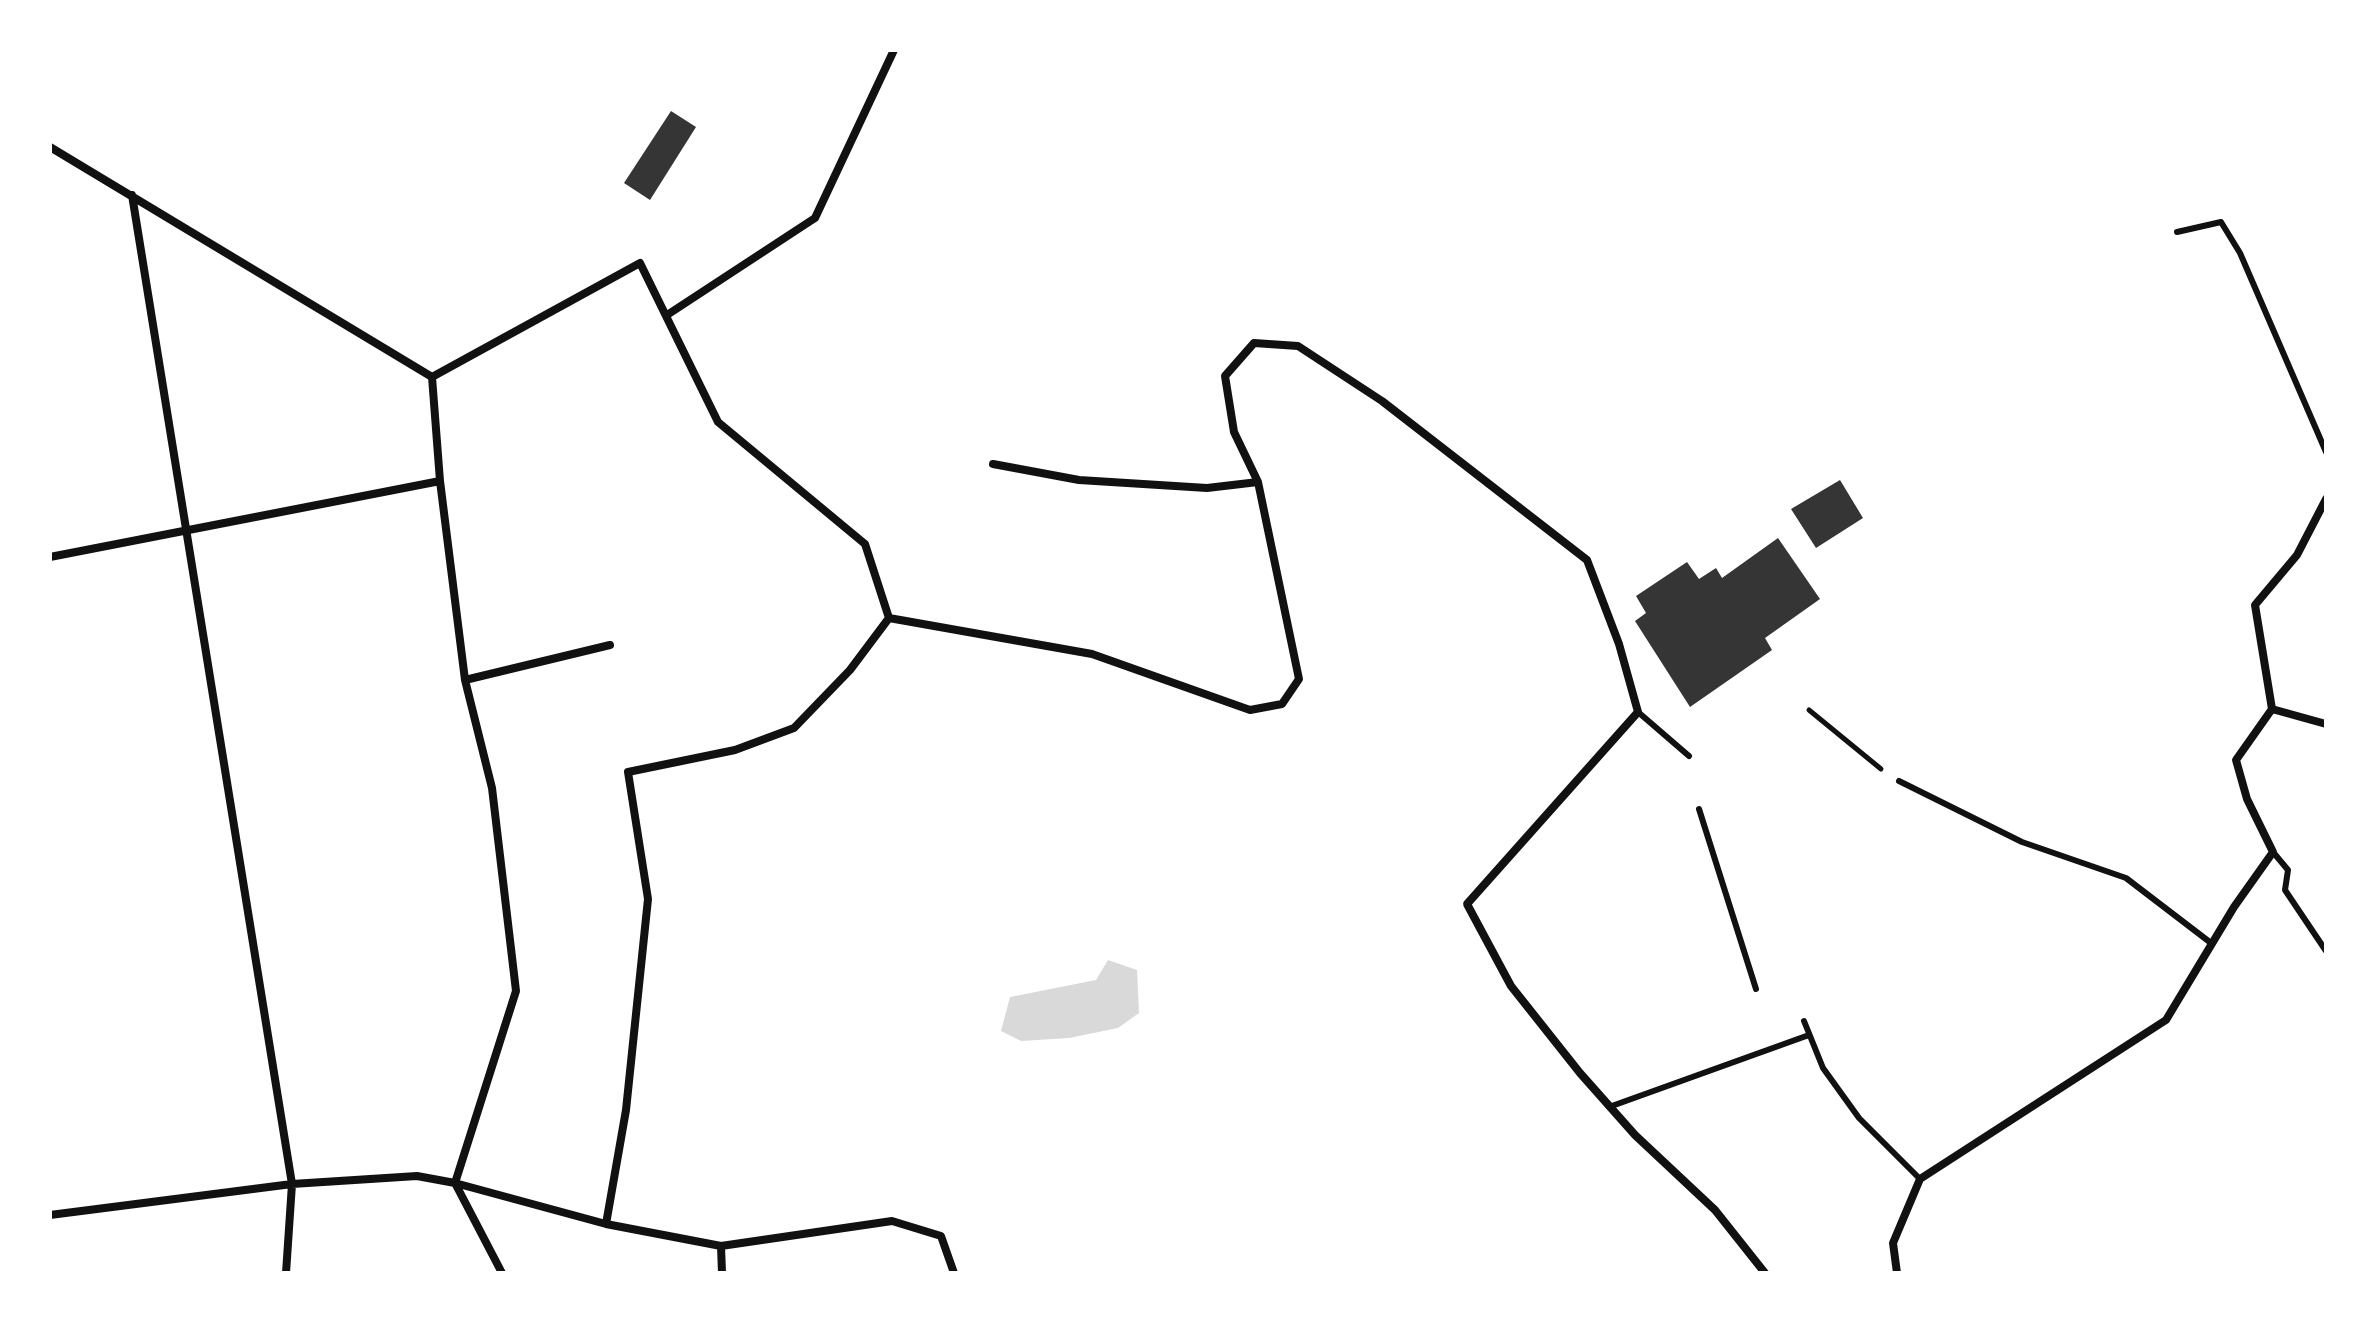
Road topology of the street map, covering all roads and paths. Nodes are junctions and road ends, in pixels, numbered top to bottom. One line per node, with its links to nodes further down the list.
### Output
1 (894, 50): 5 (street)
2 (50, 147): 3 (street)
3 (132, 195): 6 (street); 12 (street)
4 (2177, 232): 7 (lane)
5 (667, 315): 6 (street); 14 (street)
6 (432, 377): 9 (street)
7 (2326, 452)
8 (993, 464): 10 (street)
9 (440, 481): 12 (street); 16 (street)
10 (1258, 482): 14 (street); 19 (street)
11 (2326, 499): 17 (street)
12 (184, 532): 13 (street); 33 (street)
13 (50, 557)
14 (889, 618): 35 (street)
15 (610, 645): 16 (street)
16 (465, 680): 32 (street)
17 (2272, 709): 20 (street); 24 (street)
18 (1809, 710): 22 (path)
19 (1638, 712): 21 (lane); 30 (street)
20 (2326, 724)
21 (1689, 756)
22 (1899, 781): 25 (lane)
23 (1699, 809): 27 (lane)
24 (2273, 852): 25 (street); 26 (lane)
25 (2211, 943): 31 (street)
26 (2326, 951)
27 (1756, 989)
28 (1804, 1021): 29 (lane)
29 (1809, 1035): 30 (lane); 31 (lane)
30 (1609, 1107): 41 (street)
31 (1920, 1179): 42 (street)
32 (455, 1183): 33 (street); 35 (street); 38 (street)
33 (292, 1184): 34 (street); 37 (street)
34 (50, 1215)
35 (606, 1224): 36 (street)
36 (721, 1246): 39 (street); 40 (street)
37 (286, 1273)
38 (502, 1273)
39 (722, 1273)
40 (954, 1273)
41 (1765, 1273)
42 (1897, 1273)

